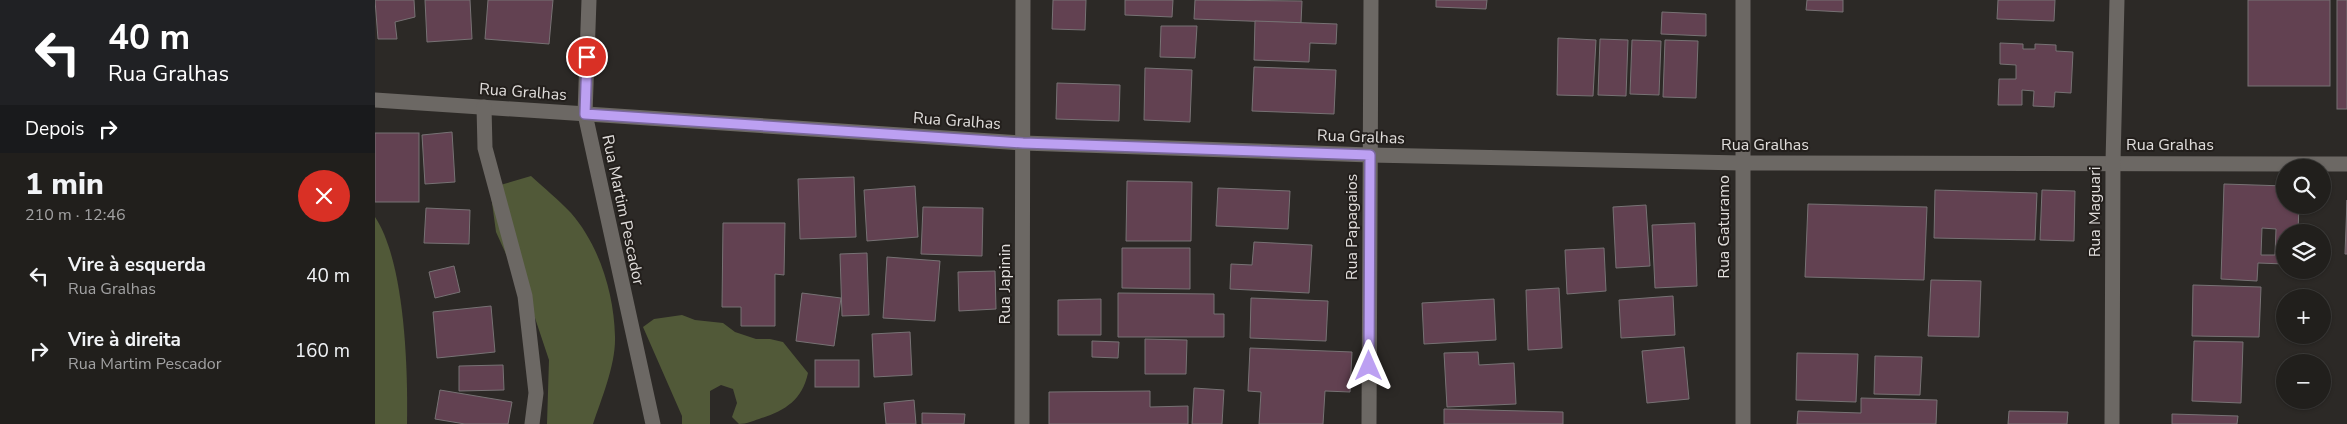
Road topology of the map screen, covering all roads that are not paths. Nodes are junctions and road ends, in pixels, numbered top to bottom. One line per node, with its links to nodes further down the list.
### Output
1 (589, 0): 8 (street, Rua Martim Pescador)
2 (1023, 0): 9 (street, Rua Japinin)
3 (1371, 0): 10 (street, Rua Papagaios)
4 (1743, 0): 12 (street, Rua Gaturamo)
5 (2117, 0): 11 (street, Rua Maguari)
6 (375, 100): 7 (street, Rua Gralhas)
7 (484, 107): 8 (street, Rua Gralhas); 14 (street)
8 (585, 114): 9 (street, Rua Gralhas); 15 (street, Rua Martim Pescador)
9 (1023, 143): 10 (street, Rua Gralhas); 16 (street, Rua Japinin)
10 (1370, 155): 12 (street, Rua Gralhas); 17 (street, Rua Papagaios)
11 (2113, 162): 12 (street, Rua Gralhas); 13 (street, Rua Gralhas); 19 (street, Rua Maguari)
12 (1741, 163): 18 (street, Rua Gaturamo)
13 (2347, 164)
14 (532, 424)
15 (653, 424)
16 (1022, 424)
17 (1369, 424)
18 (1743, 424)
19 (2112, 424)

